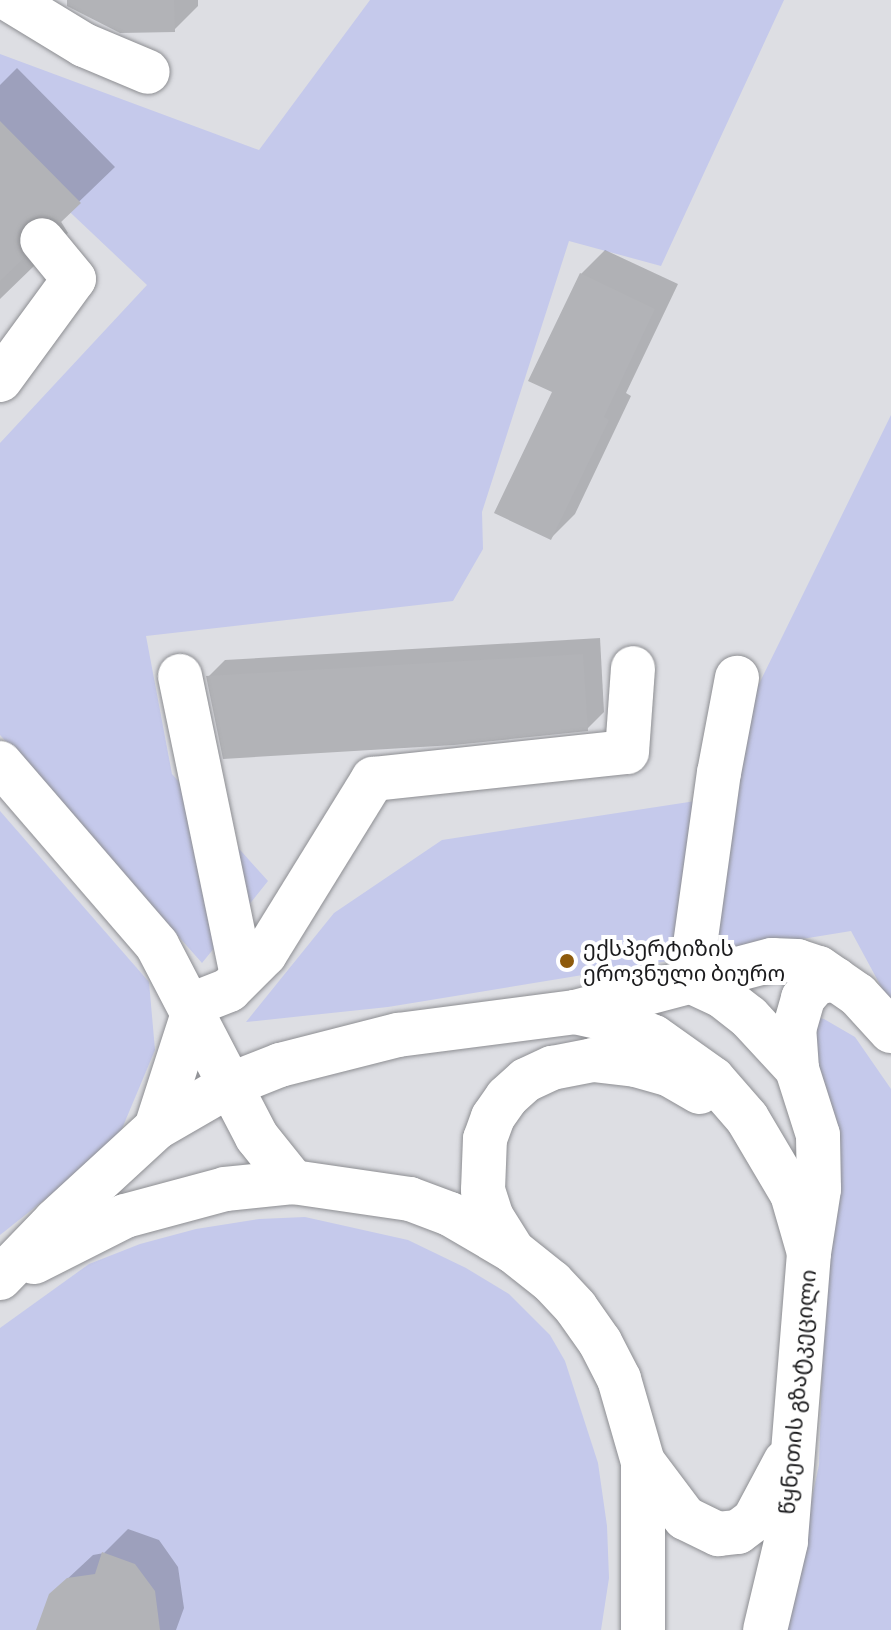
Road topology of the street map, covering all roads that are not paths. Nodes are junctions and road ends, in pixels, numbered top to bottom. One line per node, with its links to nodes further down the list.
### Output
1 (10, 0): 2 (main road)
2 (148, 72)
3 (42, 240): 4 (main road)
4 (0, 380)
5 (633, 668): 9 (main road)
6 (180, 676): 9 (main road)
7 (737, 678): 11 (main road)
8 (0, 763): 12 (main road)
9 (242, 976): 12 (main road)
10 (836, 979): 11 (main road); 14 (main road); 15 (main road)
11 (690, 981): 13 (main road); 15 (main road)
12 (192, 1008): 16 (main road); 18 (main road)
13 (575, 1012): 16 (main road, წყნეთის გზატკეცილი); 17 (main road, წყნეთის გზატკეცილი)
14 (891, 1031)
15 (797, 1069): 21 (main road)
16 (232, 1084): 18 (main road, წყნეთის გზატკეცილი); 19 (main road)
17 (747, 1118): 20 (main road); 21 (main road, წყნეთის გზატკეცილი)
18 (156, 1128): 22 (main road, წყნეთის გზატკეცილი)
19 (293, 1182): 20 (main road, წყნეთის გზატკეცილი); 22 (main road, წყნეთის გზატკეცილი)
20 (513, 1251): 24 (main road, წყნეთის გზატკეცილი)
21 (809, 1253): 23 (main road, წყნეთის გზატკეცილი)
22 (0, 1279)
23 (792, 1449): 24 (main road); 26 (main road, წყნეთის გზატკეცილი)
24 (643, 1462): 25 (main road, წყნეთის გზატკეცილი)
25 (643, 1630)
26 (765, 1630)

